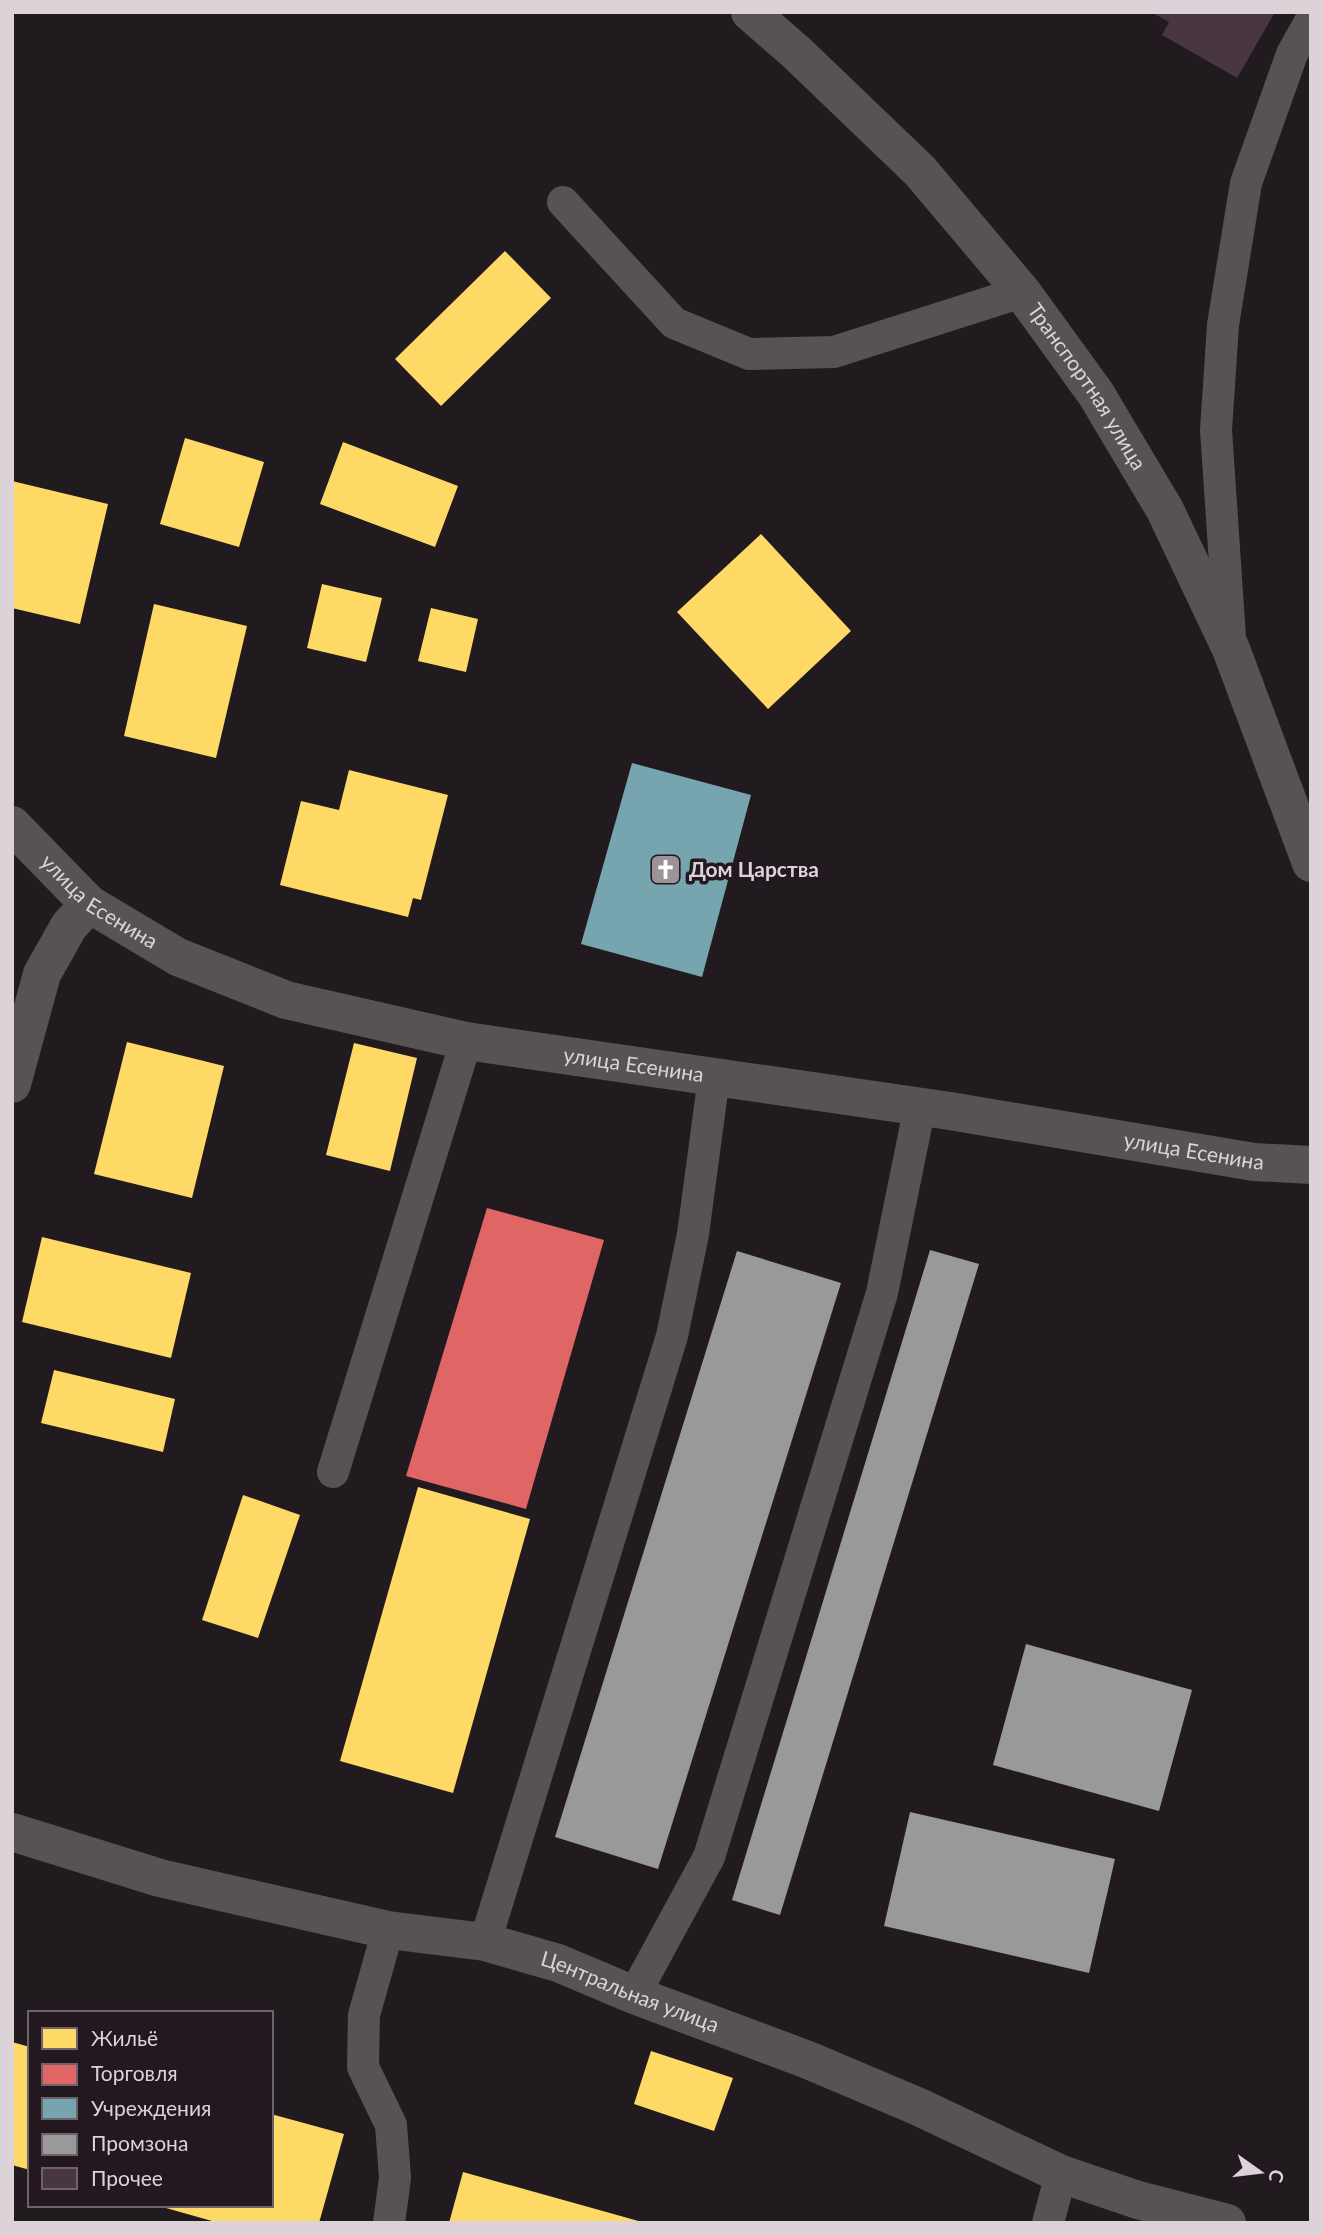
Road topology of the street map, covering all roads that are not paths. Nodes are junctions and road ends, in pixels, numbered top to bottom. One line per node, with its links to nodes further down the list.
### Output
1 (750, 12): 4 (street, Транспортная улица)
2 (1311, 19): 5 (lane)
3 (563, 202): 4 (lane)
4 (1022, 292): 5 (street, Транспортная улица)
5 (1231, 649): 7 (street, Транспортная улица)
6 (12, 825): 8 (street, улица Есенина)
7 (1308, 846)
8 (89, 904): 9 (street, улица Есенина); 11 (street)
9 (466, 1041): 10 (street, улица Есенина); 14 (lane)
10 (714, 1077): 12 (street, улица Есенина); 17 (lane)
11 (12, 1084)
12 (920, 1107): 13 (street, улица Есенина); 18 (lane)
13 (1311, 1165)
14 (333, 1472)
15 (12, 1832): 16 (street, Центральная улица)
16 (388, 1930): 17 (street, Центральная улица); 20 (lane)
17 (485, 1942): 18 (street, Центральная улица)
18 (634, 1995): 19 (street, Центральная улица)
19 (1061, 2174): 21 (lane); 22 (street, Центральная улица)
20 (389, 2223)
21 (1048, 2223)
22 (1227, 2223)

